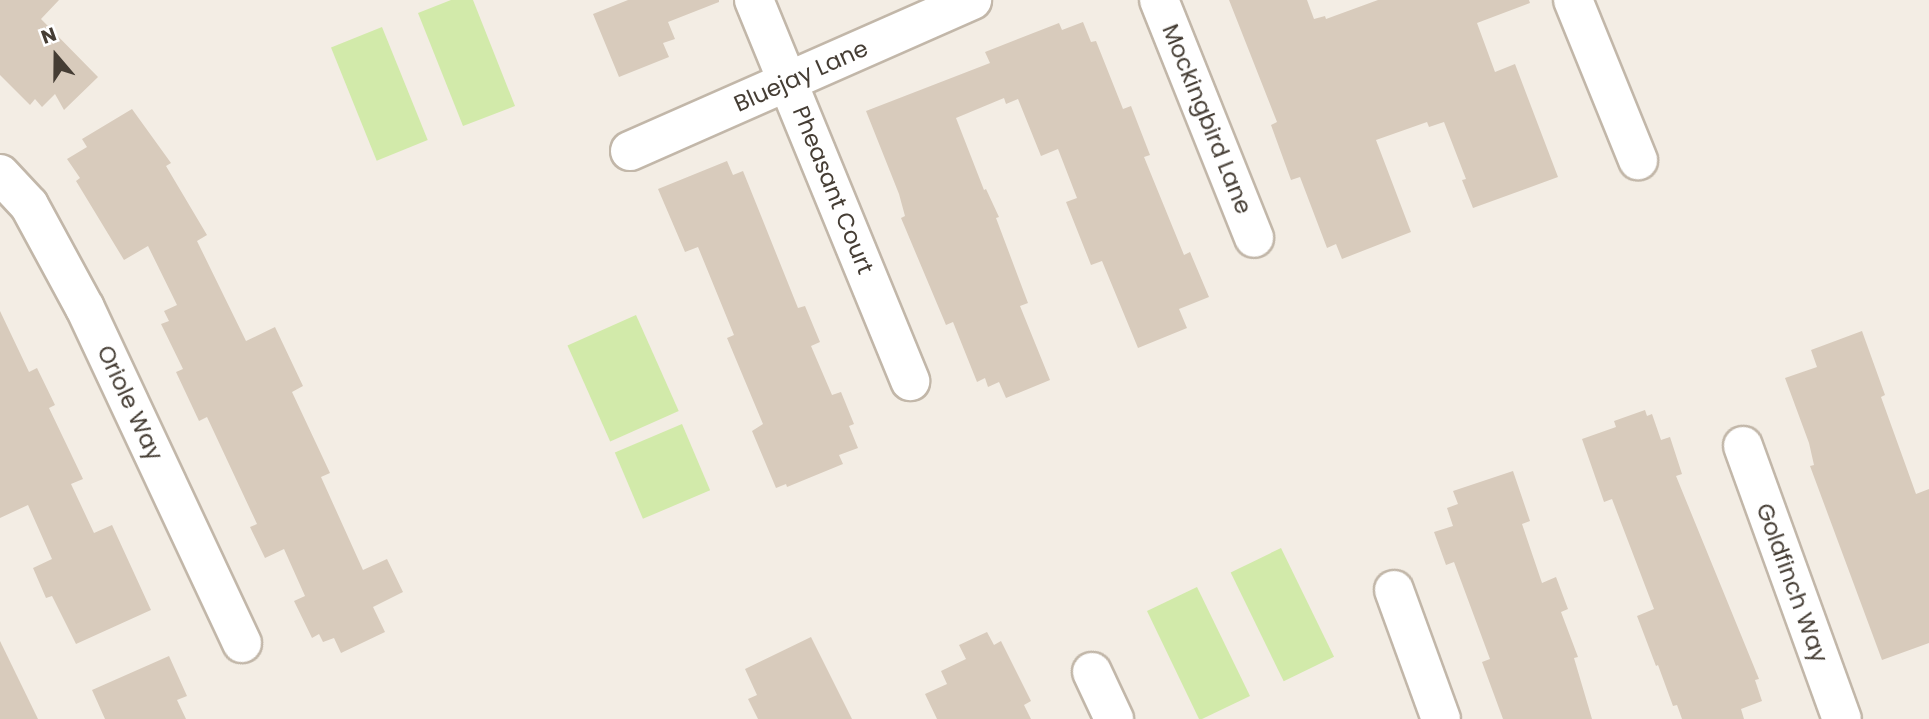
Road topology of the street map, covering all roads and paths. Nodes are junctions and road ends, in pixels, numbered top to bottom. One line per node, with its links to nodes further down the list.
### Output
1 (754, 0): 5 (street, Pheasant Court)
2 (972, 0): 5 (street, Bluejay Lane)
3 (1159, 0): 9 (street, Mockingbird Lane)
4 (1573, 0): 7 (street)
5 (789, 82): 6 (street, Bluejay Lane); 10 (street, Pheasant Court)
6 (630, 151)
7 (1638, 160)
8 (0, 174): 13 (street, Oriole Way)
9 (1254, 238)
10 (910, 381)
11 (1743, 446): 17 (street, Goldfinch Way)
12 (1394, 590): 16 (street)
13 (242, 643)
14 (1092, 672): 15 (street)
15 (1114, 719)
16 (1441, 719)
17 (1842, 719)

